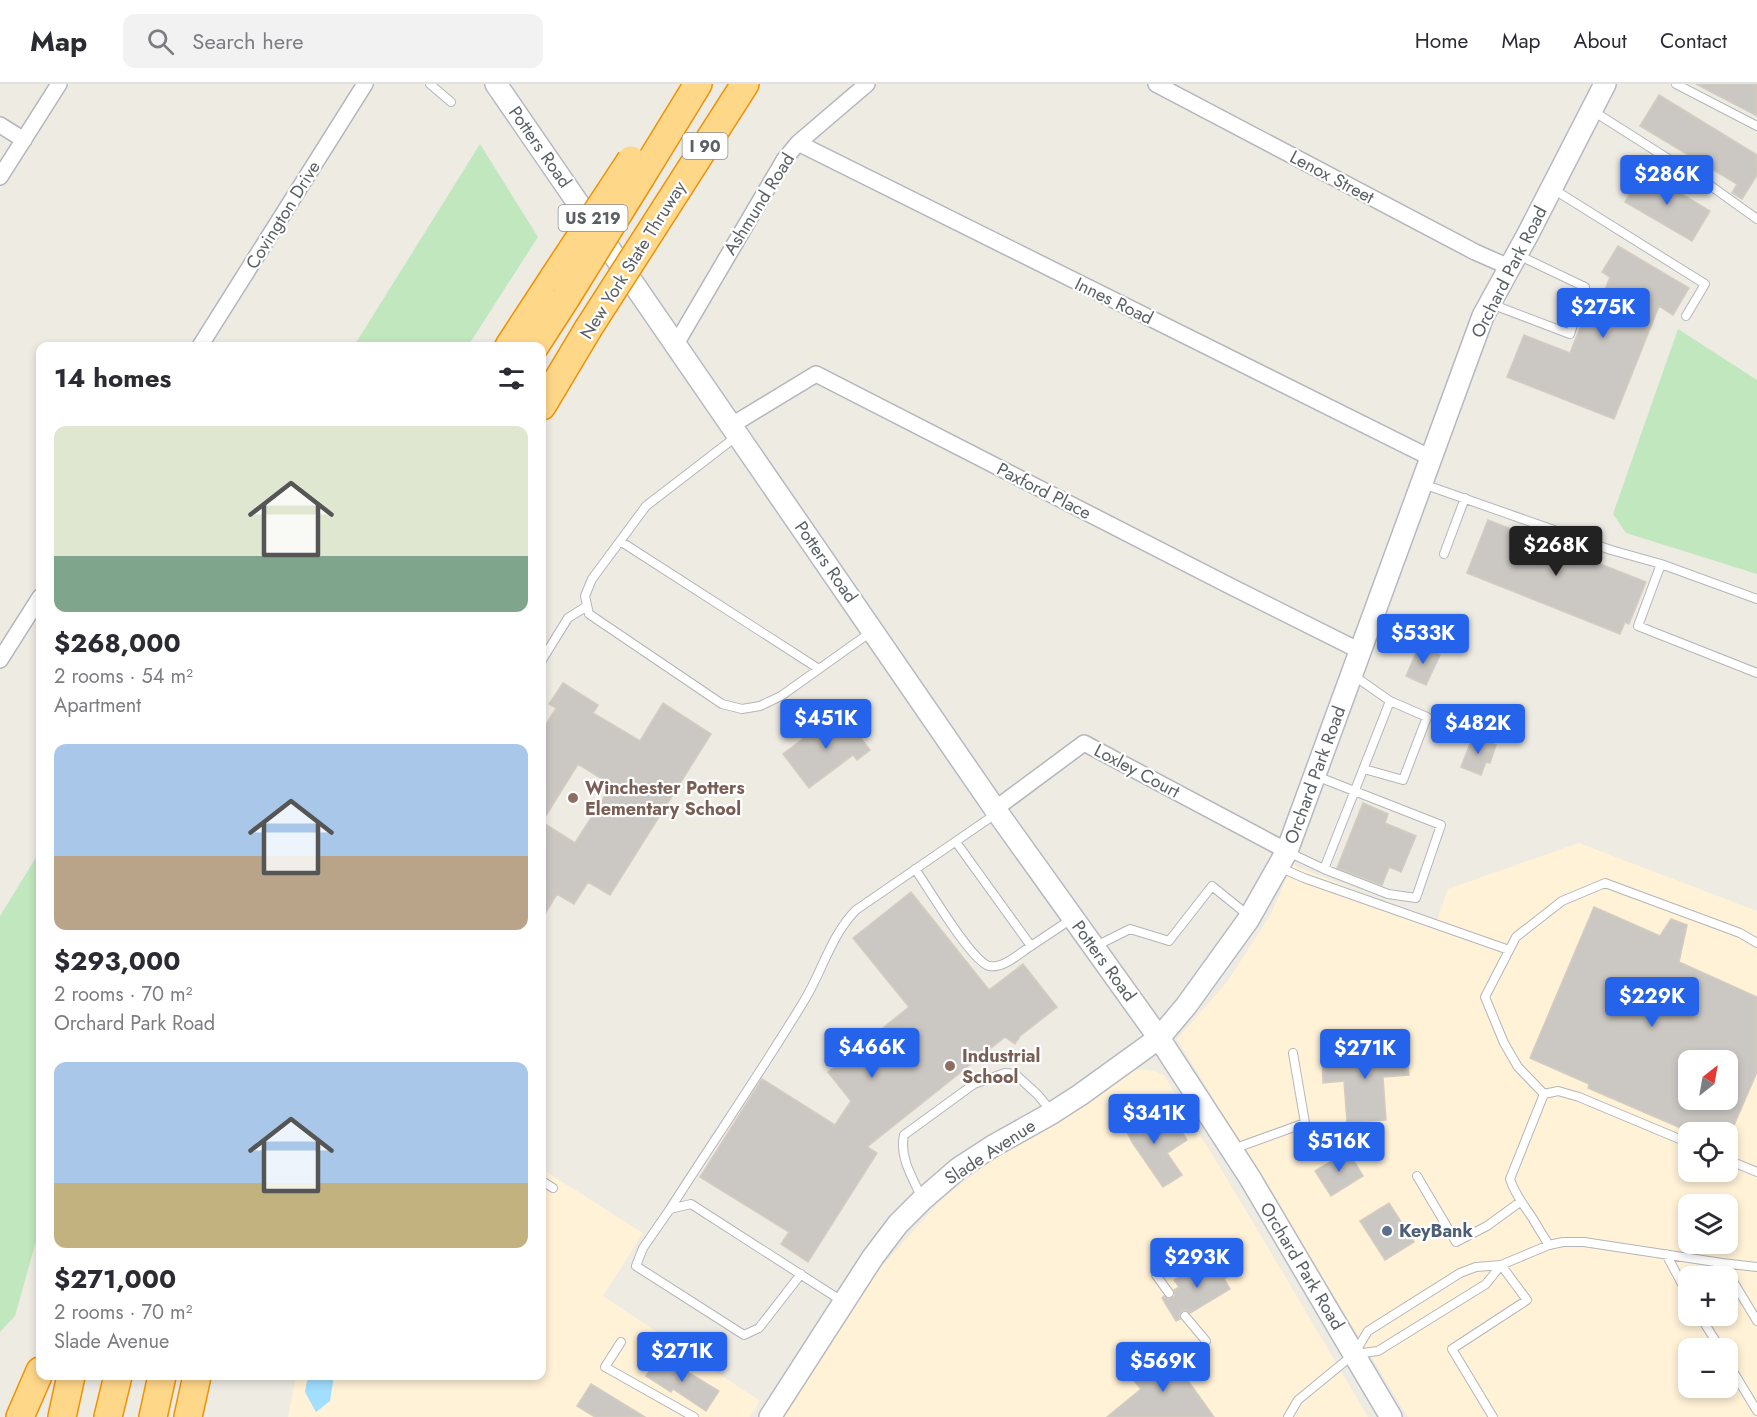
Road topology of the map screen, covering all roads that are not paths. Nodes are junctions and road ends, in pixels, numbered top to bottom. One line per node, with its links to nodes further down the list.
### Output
1 (59, 84): 16 (street)
2 (365, 84): 26 (street, Covington Drive)
3 (430, 84): 12 (lane)
4 (496, 84): 29 (street, Potters Road)
5 (680, 84): 18 (highway, US 219)
6 (698, 84): 18 (highway, New York State Thruway / I 90)
7 (745, 84): 30 (highway, New York State Thruway / I 90, bridge)
8 (867, 84): 17 (street, Ashmund Road)
9 (1156, 84): 22 (street, Lenox Street)
10 (1677, 84): 15 (lane)
11 (1603, 85): 13 (street, Orchard Park Road)
12 (451, 102)
13 (1592, 111): 20 (street, Orchard Park Road); 21 (lane)
14 (0, 125): 16 (street)
15 (1757, 126)
16 (24, 140): 19 (street)
17 (798, 143): 29 (street, Ashmund Road); 32 (street, Innes Road)
18 (636, 169): 23 (highway, US 219, bridge)
19 (0, 177)
20 (1551, 188): 22 (street, Orchard Park Road); 25 (lane)
21 (1757, 219)
22 (1513, 261): 24 (street, Orchard Park Road); 24 (lane)
23 (560, 287): 27 (highway, US 219); 28 (highway, New York State Thruway)
24 (1490, 303): 32 (street, Orchard Park Road)
25 (1686, 316)
26 (203, 342)
27 (512, 342)
28 (537, 342)
29 (676, 344): 31 (street, Potters Road)
30 (546, 399)
31 (735, 430): 35 (lane); 41 (street, Potters Road); 42 (street, Paxford Place)
32 (1431, 458): 33 (street, Orchard Park Road)
33 (1422, 483): 34 (lane); 42 (street, Orchard Park Road)
34 (1465, 498): 36 (lane); 37 (lane)
35 (620, 541): 40 (lane); 45 (lane)
36 (1444, 554)
37 (1661, 564): 38 (lane); 46 (lane)
38 (1757, 599)
39 (36, 603): 44 (street)
40 (587, 606): 43 (lane); 45 (lane)
41 (873, 631): 45 (lane); 52 (street, Potters Road)
42 (1360, 651): 47 (street, Orchard Park Road)
43 (546, 654)
44 (0, 660)
45 (819, 669)
46 (1757, 673)
47 (1352, 674): 48 (lane); 50 (street, Orchard Park Road)
48 (1390, 701): 49 (lane); 49 (lane)
49 (1364, 769): 51 (lane)
50 (1315, 775): 51 (lane); 54 (street, Orchard Park Road)
51 (1355, 790): 56 (lane); 56 (lane)
52 (997, 811): 53 (lane); 54 (street, Loxley Court); 58 (street, Potters Road)
53 (956, 842): 55 (lane); 60 (lane)
54 (1282, 859): 56 (lane); 57 (street, Orchard Park Road); 62 (lane)
55 (915, 869): 60 (lane); 76 (lane)
56 (1324, 869)
57 (1250, 917): 61 (lane); 63 (street, Orchard Park Road)
58 (1073, 918): 60 (lane); 61 (street, Potters Road)
59 (1757, 943): 62 (lane)
60 (1031, 946)
61 (1094, 947): 63 (street, Potters Road)
62 (1509, 950): 65 (lane)
63 (1160, 1038): 66 (street, Slade Avenue); 68 (street, Orchard Park Road)
64 (1293, 1053): 68 (lane)
65 (1544, 1094): 67 (lane); 75 (lane)
66 (1052, 1113): 74 (street, Slade Avenue); 74 (lane)
67 (1678, 1138)
68 (1232, 1150): 91 (street, Orchard Park Road)
69 (1738, 1164): 70 (lane)
70 (1757, 1172)
71 (1417, 1176): 75 (lane)
72 (546, 1184): 73 (lane)
73 (553, 1188)
74 (922, 1200): 86 (street, Slade Avenue)
75 (1520, 1202): 77 (lane)
76 (670, 1209): 82 (lane); 82 (lane)
77 (1549, 1245): 78 (lane); 80 (lane)
78 (1666, 1254): 79 (lane); 84 (lane)
79 (1722, 1263): 81 (lane); 88 (lane)
80 (1502, 1266): 91 (lane); 91 (lane); 108 (lane)
81 (1757, 1267)
82 (801, 1274): 86 (lane)
83 (1156, 1275): 85 (lane)
84 (1678, 1277)
85 (1169, 1293)
86 (844, 1302): 105 (street, Slade Avenue)
87 (1185, 1316): 89 (lane)
88 (1757, 1322)
89 (1206, 1341)
90 (621, 1342): 104 (lane)
91 (1354, 1354): 106 (lane); 107 (street, Orchard Park Road)
92 (1738, 1379): 98 (lane)
93 (36, 1380): 99 (highway)
94 (70, 1380): 100 (highway)
95 (117, 1380): 101 (highway)
96 (161, 1380): 102 (highway)
97 (196, 1380): 103 (highway)
98 (1757, 1411)
99 (20, 1417)
100 (62, 1417)
101 (108, 1417)
102 (153, 1417)
103 (188, 1417)
104 (694, 1417)
105 (770, 1417)
106 (1288, 1417)
107 (1391, 1417)
108 (1493, 1417)

